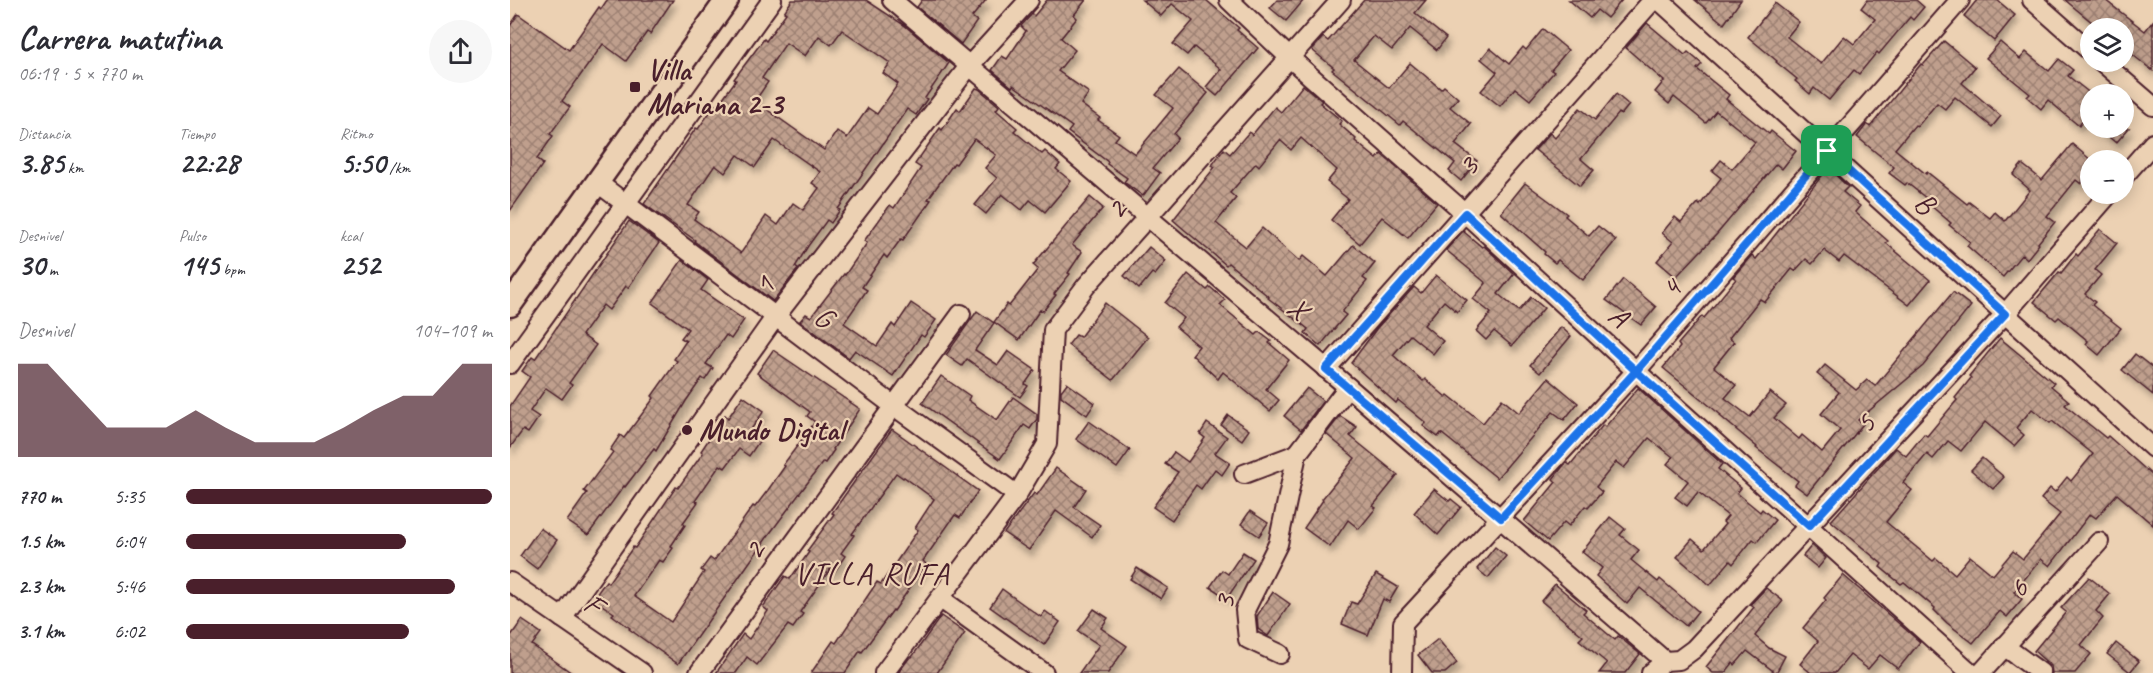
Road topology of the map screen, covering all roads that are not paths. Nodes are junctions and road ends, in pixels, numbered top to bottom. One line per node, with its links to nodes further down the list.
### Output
1 (727, 0): 19 (main road)
2 (772, 0): 20 (street)
3 (892, 0): 13 (street, X)
4 (1029, 0): 13 (street, 1)
5 (1229, 0): 12 (street, A)
6 (1341, 0): 12 (street, 2)
7 (1653, 0): 22 (street, 3)
8 (1659, 0): 17 (street, B)
9 (1960, 0): 17 (street, 4)
10 (2032, 0): 11 (street)
11 (2080, 42)
12 (1290, 58): 22 (street, A); 23 (street, 2)
13 (970, 65): 23 (street, X); 27 (street, 1)
14 (2114, 72): 15 (street)
15 (2153, 106)
16 (2153, 143): 18 (street)
17 (1827, 151): 26 (street, B); 31 (street, 4)
18 (2134, 165)
19 (598, 183): 20 (street, G); 24 (main road)
20 (626, 203): 27 (street, G); 28 (street)
21 (2100, 204): 26 (street, 5)
22 (1465, 213): 30 (street, 3); 31 (street, A)
23 (1147, 218): 30 (street, X); 37 (street, 2)
24 (511, 302)
25 (961, 314): 33 (street, 2)
26 (2005, 314): 34 (street, B); 39 (street, 5)
27 (776, 316): 33 (street, G); 43 (street, 1)
28 (516, 345): 29 (street)
29 (510, 364)
30 (1326, 369): 32 (street, X)
31 (1636, 371): 38 (street, 4); 39 (street, A)
32 (1348, 387): 35 (street, 3); 38 (street, X)
33 (894, 406): 37 (street, G); 48 (street, 2)
34 (2153, 448)
35 (1297, 454): 36 (street); 45 (street, 3)
36 (1244, 474)
37 (1017, 495): 42 (street)
38 (1501, 518): 46 (street, X); 51 (street, 4)
39 (1809, 526): 46 (street, 5); 53 (street, A)
40 (2099, 542): 44 (street, 6)
41 (510, 582): 43 (street, F)
42 (941, 598): 49 (street); 50 (street)
43 (562, 618): 47 (street, F)
44 (2004, 646): 54 (street, 6); 55 (street)
45 (1280, 654)
46 (1665, 661): 52 (street, 5)
47 (642, 673)
48 (699, 673)
49 (884, 673)
50 (1044, 673)
51 (1402, 673)
52 (1650, 673)
53 (1971, 673)
54 (1981, 673)
55 (2040, 673)

